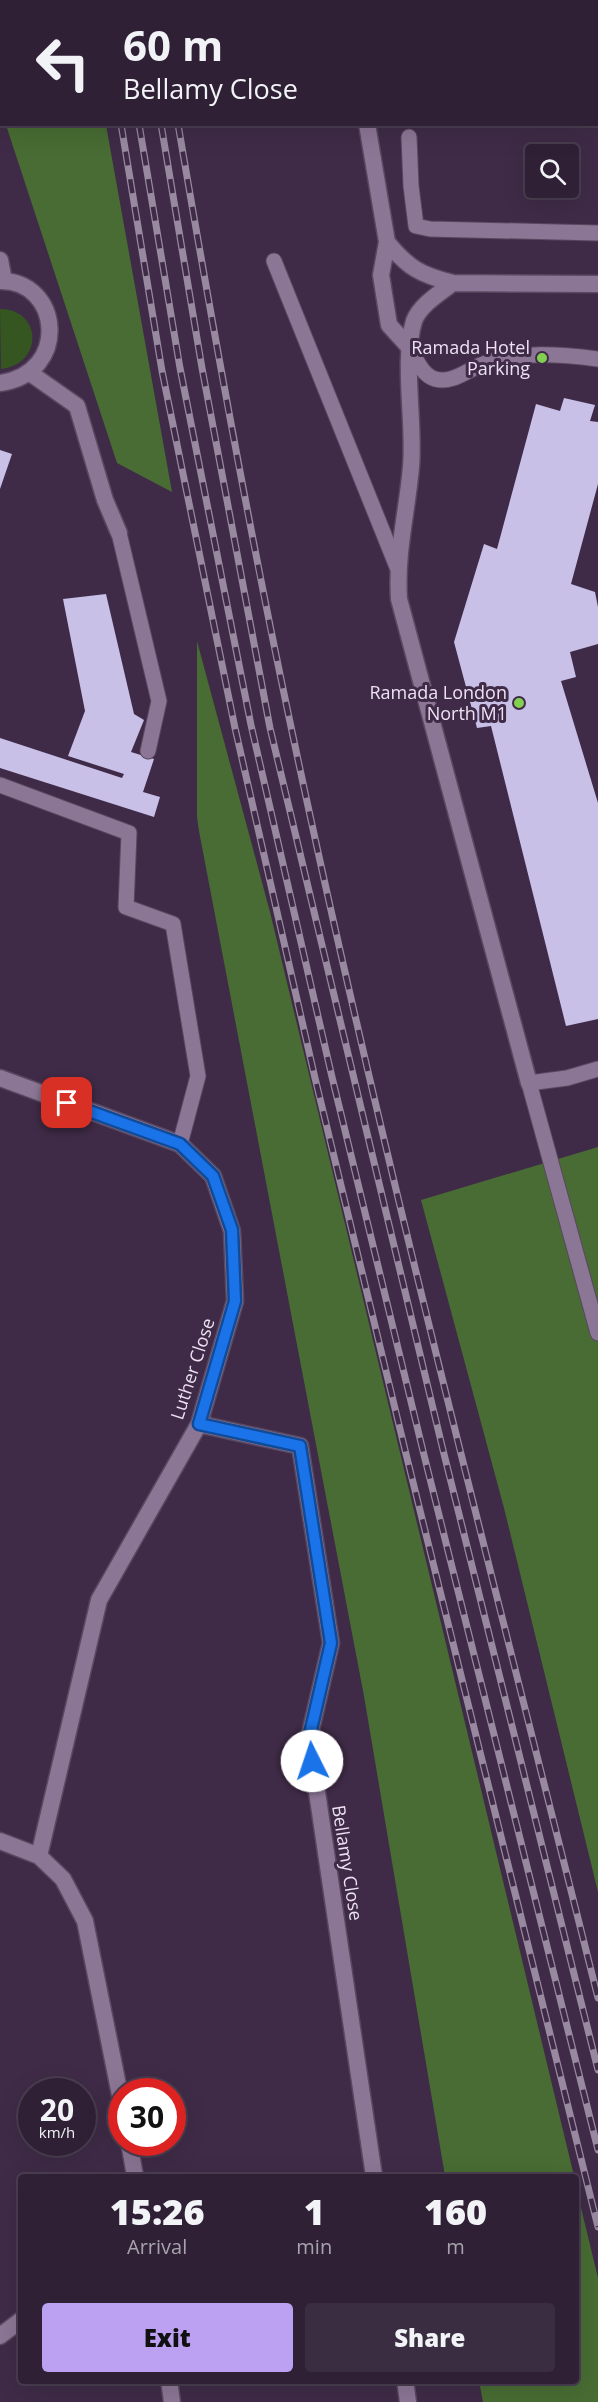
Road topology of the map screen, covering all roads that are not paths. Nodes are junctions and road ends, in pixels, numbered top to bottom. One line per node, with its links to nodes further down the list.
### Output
1 (367, 126): 4 (street)
2 (409, 137): 3 (lane)
3 (598, 233)
4 (387, 242): 8 (street); 10 (street)
5 (0, 260): 7 (street)
6 (274, 261): 15 (lane)
7 (2, 281): 12 (street)
8 (453, 283): 9 (street); 10 (street)
9 (598, 284)
10 (410, 348): 11 (lane); 15 (street)
11 (598, 359)
12 (30, 373): 13 (street); 14 (street)
13 (0, 383)
14 (119, 533): 16 (lane)
15 (397, 567): 20 (street)
16 (148, 751)
17 (0, 785): 21 (lane)
18 (598, 1069): 20 (lane)
19 (0, 1078): 21 (street, Luther Close)
20 (528, 1083): 22 (lane)
21 (180, 1144): 23 (street, Luther Close)
22 (598, 1333)
23 (199, 1424): 25 (street, Luther Close); 29 (street, Bellamy Close)
24 (0, 1841): 25 (street)
25 (39, 1856): 26 (street)
26 (117, 2078)
27 (131, 2156): 28 (street)
28 (135, 2174)
29 (374, 2174)
30 (18, 2322): 31 (street)
31 (0, 2336)
32 (170, 2384): 34 (street)
33 (406, 2384): 35 (street)
34 (172, 2402)
35 (408, 2402)

